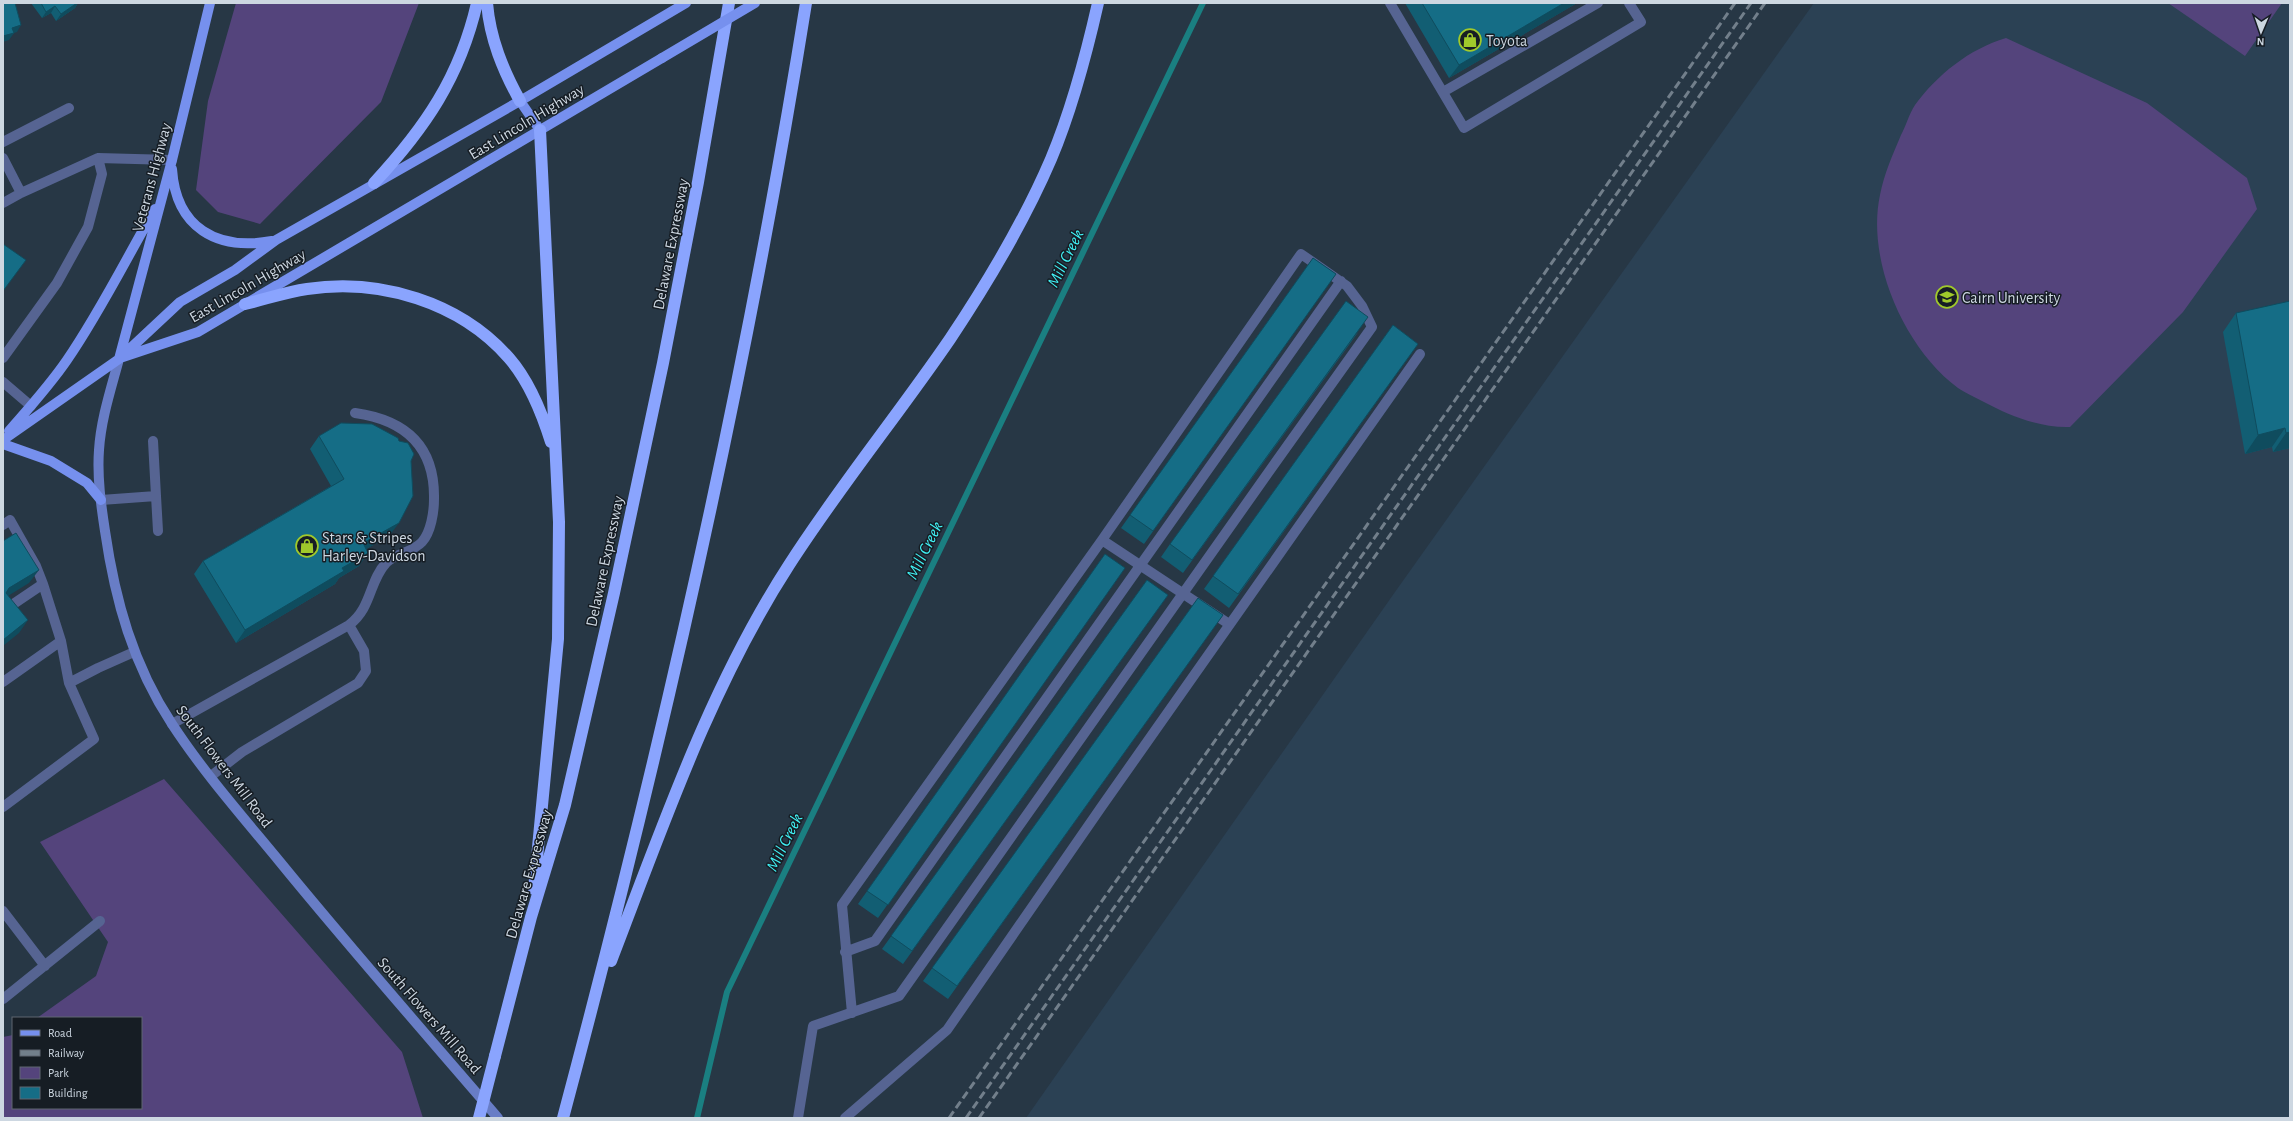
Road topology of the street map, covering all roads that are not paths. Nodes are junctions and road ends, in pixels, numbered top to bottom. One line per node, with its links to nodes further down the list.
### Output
1 (210, 3): 19 (main road, Veterans Highway)
2 (477, 3): 20 (highway)
3 (487, 3): 13 (highway)
4 (686, 3): 13 (main road, East Lincoln Highway)
5 (729, 3): 56 (highway, Delaware Expressway)
6 (755, 3): 15 (main road, East Lincoln Highway, bridge)
7 (806, 3): 61 (highway)
8 (1098, 3): 61 (highway)
9 (1390, 3): 12 (lane)
10 (1598, 3): 12 (lane)
11 (1629, 3): 12 (lane)
12 (1443, 92)
13 (520, 101): 15 (main road); 20 (main road, East Lincoln Highway)
14 (69, 108): 16 (lane)
15 (540, 130): 26 (main road, East Lincoln Highway); 36 (highway)
16 (3, 142)
17 (3, 158): 21 (lane)
18 (98, 158): 19 (lane); 21 (lane); 28 (lane)
19 (172, 160): 22 (main road, Veterans Highway); 24 (main road)
20 (374, 183): 24 (main road, East Lincoln Highway)
21 (21, 193): 23 (lane)
22 (162, 195): 29 (main road, Veterans Highway); 31 (main road)
23 (3, 203)
24 (276, 240): 29 (main road, East Lincoln Highway)
25 (1341, 281): 41 (lane); 42 (lane); 44 (lane)
26 (245, 304): 29 (main road, East Lincoln Highway); 36 (highway)
27 (1420, 354): 46 (lane)
28 (3, 358)
29 (119, 359): 33 (main road); 38 (main road, South Flowers Mill Road)
30 (3, 382): 31 (lane)
31 (31, 406): 33 (main road)
32 (355, 413): 47 (lane)
33 (3, 439)
34 (153, 441): 37 (lane)
35 (3, 444): 38 (main road)
36 (556, 458): 56 (highway)
37 (156, 496): 38 (lane); 40 (lane)
38 (102, 500): 49 (main road, South Flowers Mill Road)
39 (3, 525): 43 (lane)
40 (158, 531)
41 (1102, 540): 42 (lane); 58 (lane)
42 (1141, 565): 44 (lane); 58 (lane)
43 (43, 584): 45 (lane); 48 (lane)
44 (1182, 592): 46 (lane); 62 (lane)
45 (6, 609)
46 (1229, 624): 67 (lane)
47 (349, 625): 52 (lane); 53 (lane)
48 (61, 641): 50 (lane); 51 (lane)
49 (134, 652): 51 (lane); 52 (main road, South Flowers Mill Road)
50 (3, 682)
51 (69, 684): 54 (lane)
52 (172, 724): 53 (main road, South Flowers Mill Road)
53 (211, 776): 64 (main road, South Flowers Mill Road)
54 (3, 807)
55 (3, 911): 59 (lane)
56 (531, 917): 63 (highway, Delaware Expressway, bridge)
57 (100, 921): 59 (lane)
58 (845, 952): 62 (lane)
59 (45, 966): 60 (lane)
60 (3, 1000)
61 (591, 1012): 65 (highway)
62 (852, 1013): 66 (lane)
63 (479, 1118)
64 (498, 1118)
65 (563, 1118)
66 (798, 1118)
67 (845, 1118)

